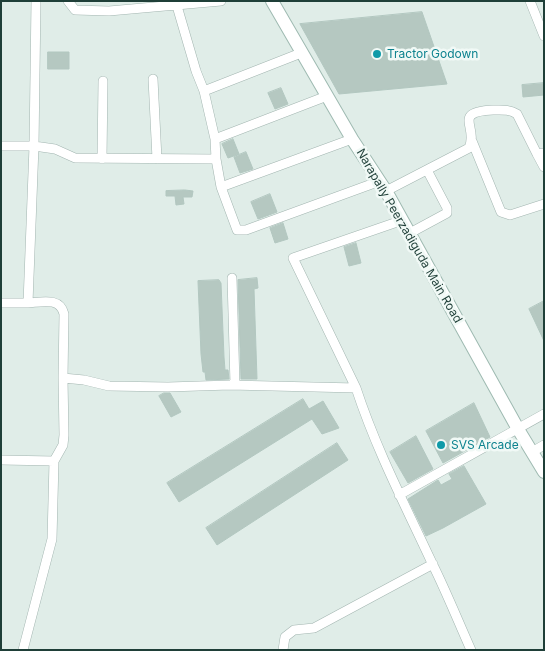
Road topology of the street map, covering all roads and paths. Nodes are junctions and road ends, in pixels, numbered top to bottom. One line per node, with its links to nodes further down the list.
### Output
1 (36, 1): 17 (street)
2 (68, 1): 6 (street)
3 (221, 1): 6 (street)
4 (272, 1): 8 (street, Narapally Peerzadiguda Main Road)
5 (530, 1): 7 (street)
6 (176, 6): 11 (street)
7 (544, 36)
8 (301, 52): 11 (street); 12 (street, Narapally Peerzadiguda Main Road)
9 (153, 79): 20 (street)
10 (103, 81): 19 (street)
11 (204, 91): 13 (street)
12 (327, 96): 13 (street); 14 (street, Narapally Peerzadiguda Main Road)
13 (215, 139): 21 (street)
14 (352, 139): 24 (street, Narapally Peerzadiguda Main Road); 25 (street)
15 (472, 141): 18 (street); 23 (street); 26 (street)
16 (1, 146): 17 (street)
17 (34, 146): 19 (street); 31 (street)
18 (541, 154): 22 (street)
19 (102, 159): 20 (street)
20 (157, 159): 21 (street)
21 (216, 159): 25 (street)
22 (544, 167)
23 (427, 170): 24 (street); 28 (street)
24 (383, 186): 25 (street); 27 (street, Narapally Peerzadiguda Main Road)
25 (221, 187)
26 (544, 204)
27 (403, 220): 28 (street, Narapally Peerzadiguda Main Road); 34 (street)
28 (410, 233): 36 (street, Narapally Peerzadiguda Main Road)
29 (232, 278): 33 (street)
30 (1, 303): 31 (street)
31 (28, 303): 32 (street)
32 (64, 378): 33 (street); 40 (street)
33 (235, 385): 34 (street)
34 (356, 388): 42 (street)
35 (544, 414): 36 (street)
36 (518, 429): 38 (street, Narapally Peerzadiguda Main Road); 42 (street)
37 (544, 445): 38 (street)
38 (532, 452): 41 (street, Narapally Peerzadiguda Main Road)
39 (1, 460): 40 (street)
40 (54, 461): 44 (street)
41 (544, 472)
42 (400, 495): 43 (street)
43 (433, 564): 45 (street); 46 (street)
44 (23, 650)
45 (283, 650)
46 (471, 650)

